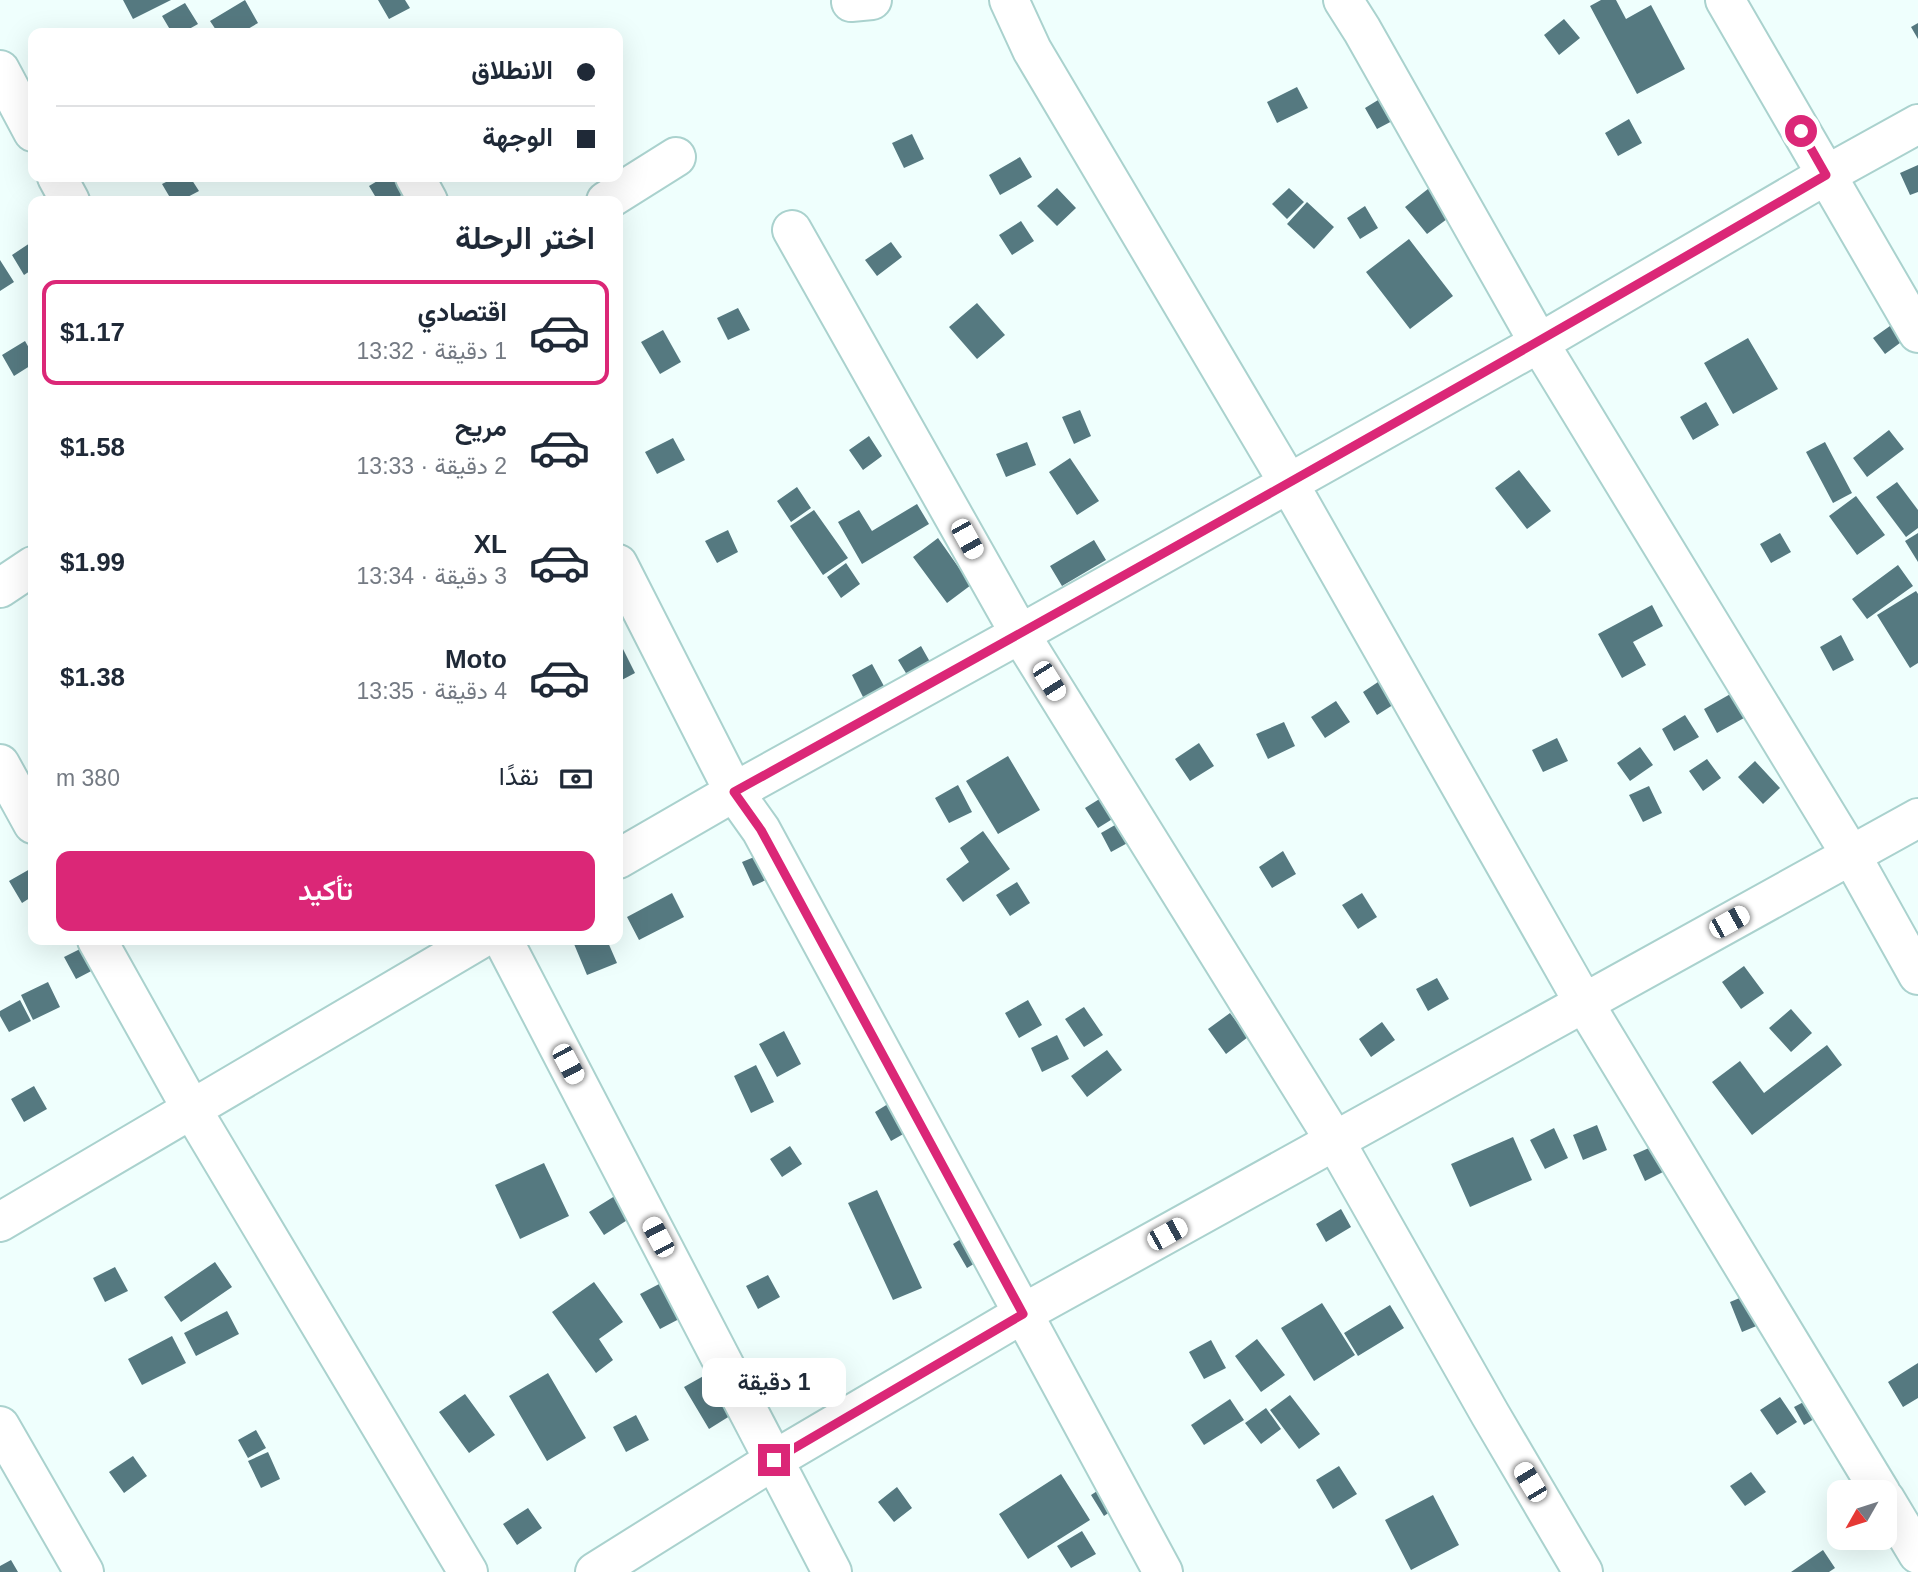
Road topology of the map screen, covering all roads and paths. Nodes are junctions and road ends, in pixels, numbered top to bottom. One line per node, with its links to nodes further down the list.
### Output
1 (1009, 0): 13 (street)
2 (1343, 0): 12 (street)
3 (1725, 0): 8 (street)
4 (0, 69): 5 (street)
5 (28, 122)
6 (1918, 124): 8 (street)
7 (676, 157): 9 (street)
8 (1826, 175): 11 (street); 12 (street)
9 (614, 196)
10 (792, 230): 17 (street)
11 (1918, 333)
12 (1539, 343): 13 (street); 22 (street)
13 (1288, 482): 17 (street); 28 (street)
14 (28, 569): 16 (street)
15 (623, 574): 19 (street)
16 (0, 588)
17 (1020, 635): 19 (street); 30 (street)
18 (0, 764): 20 (street)
19 (734, 792): 23 (street); 32 (street)
20 (28, 815)
21 (1918, 818): 22 (street)
22 (1851, 855): 27 (street); 28 (street)
23 (623, 856)
24 (100, 945): 29 (street)
25 (470, 945): 29 (street)
26 (506, 945): 34 (street)
27 (1918, 975)
28 (1584, 1003): 30 (street); 35 (street)
29 (191, 1108): 31 (street); 39 (street)
30 (1335, 1141): 32 (street); 43 (street)
31 (0, 1222)
32 (1023, 1314): 34 (street); 42 (street)
33 (0, 1426): 38 (street)
34 (774, 1460): 40 (street); 41 (street)
35 (1873, 1480)
36 (1897, 1520): 37 (street)
37 (1918, 1554)
38 (84, 1572)
39 (468, 1572)
40 (595, 1572)
41 (832, 1572)
42 (1163, 1572)
43 (1583, 1572)

